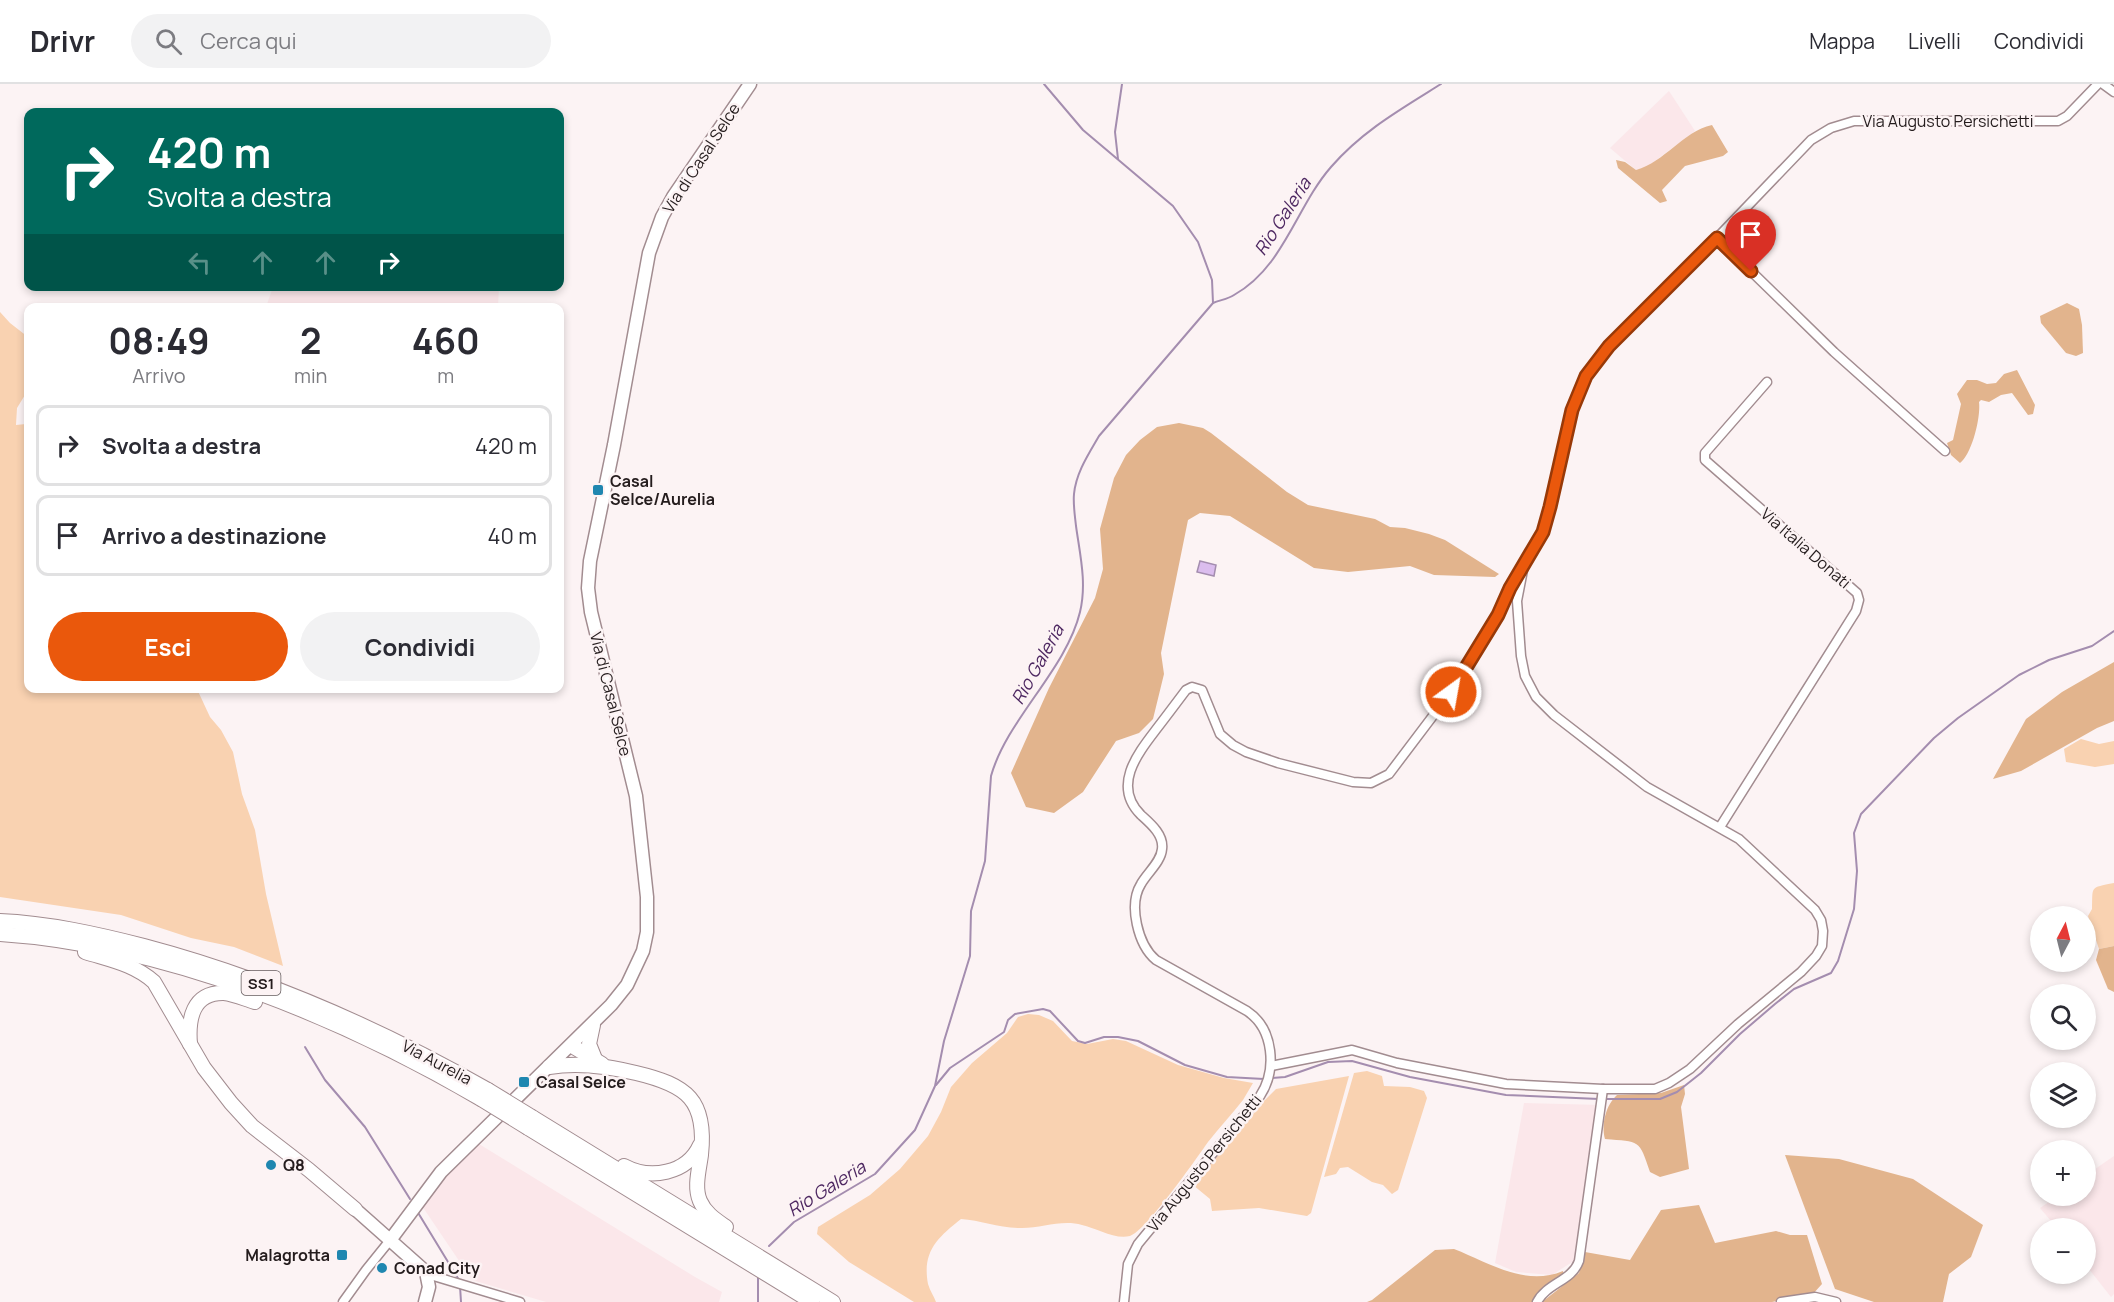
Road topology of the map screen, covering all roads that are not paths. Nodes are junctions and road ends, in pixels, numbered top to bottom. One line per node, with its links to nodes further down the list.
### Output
1 (750, 84): 16 (main road, Via di Casal Selce)
2 (2098, 84): 5 (street, Via Augusto Persichetti)
3 (2103, 84): 4 (street)
4 (2114, 92)
5 (1717, 238): 7 (street); 8 (street, Via Augusto Persichetti)
6 (1767, 382): 9 (street, Via Italia Donati)
7 (1945, 450)
8 (1522, 567): 9 (street); 21 (street, Via Augusto Persichetti)
9 (1720, 827): 22 (street)
10 (0, 920): 23 (highway, Via Aurelia / SS1)
11 (0, 934): 12 (highway, Via Aurelia / SS1)
12 (45, 937): 13 (highway, Via Aurelia / SS1); 14 (highway)
13 (68, 941): 15 (highway, Via Aurelia / SS1); 17 (highway)
14 (0, 942)
15 (338, 1025): 17 (highway); 23 (highway, Via Aurelia / SS1)
16 (593, 1025): 18 (main road, Via di Casal Selce); 19 (highway)
17 (190, 1046): 26 (highway)
18 (572, 1046): 19 (highway); 20 (main road, Via di Casal Selce)
19 (596, 1064): 20 (highway); 25 (highway)
20 (549, 1067): 27 (main road, Via di Casal Selce)
21 (1271, 1070): 22 (street); 36 (street, Via Augusto Persichetti)
22 (1603, 1092): 37 (street)
23 (484, 1095): 24 (highway, Via Aurelia / SS1, bridge)
24 (530, 1122): 25 (highway); 28 (highway, Via Aurelia / SS1); 30 (highway, Via Aurelia / SS1)
25 (702, 1139): 28 (highway)
26 (355, 1209): 27 (main road)
27 (391, 1239): 29 (main road); 31 (street)
28 (756, 1255): 30 (highway, Via Aurelia / SS1)
29 (427, 1274): 32 (main road); 33 (street)
30 (800, 1288): 34 (highway, Via Aurelia / SS1); 35 (highway, Via Aurelia / SS1)
31 (343, 1302)
32 (425, 1302)
33 (520, 1302)
34 (812, 1302)
35 (833, 1302)
36 (1124, 1302)
37 (1537, 1302)
38 (1781, 1302): 39 (street)
39 (1836, 1302)

